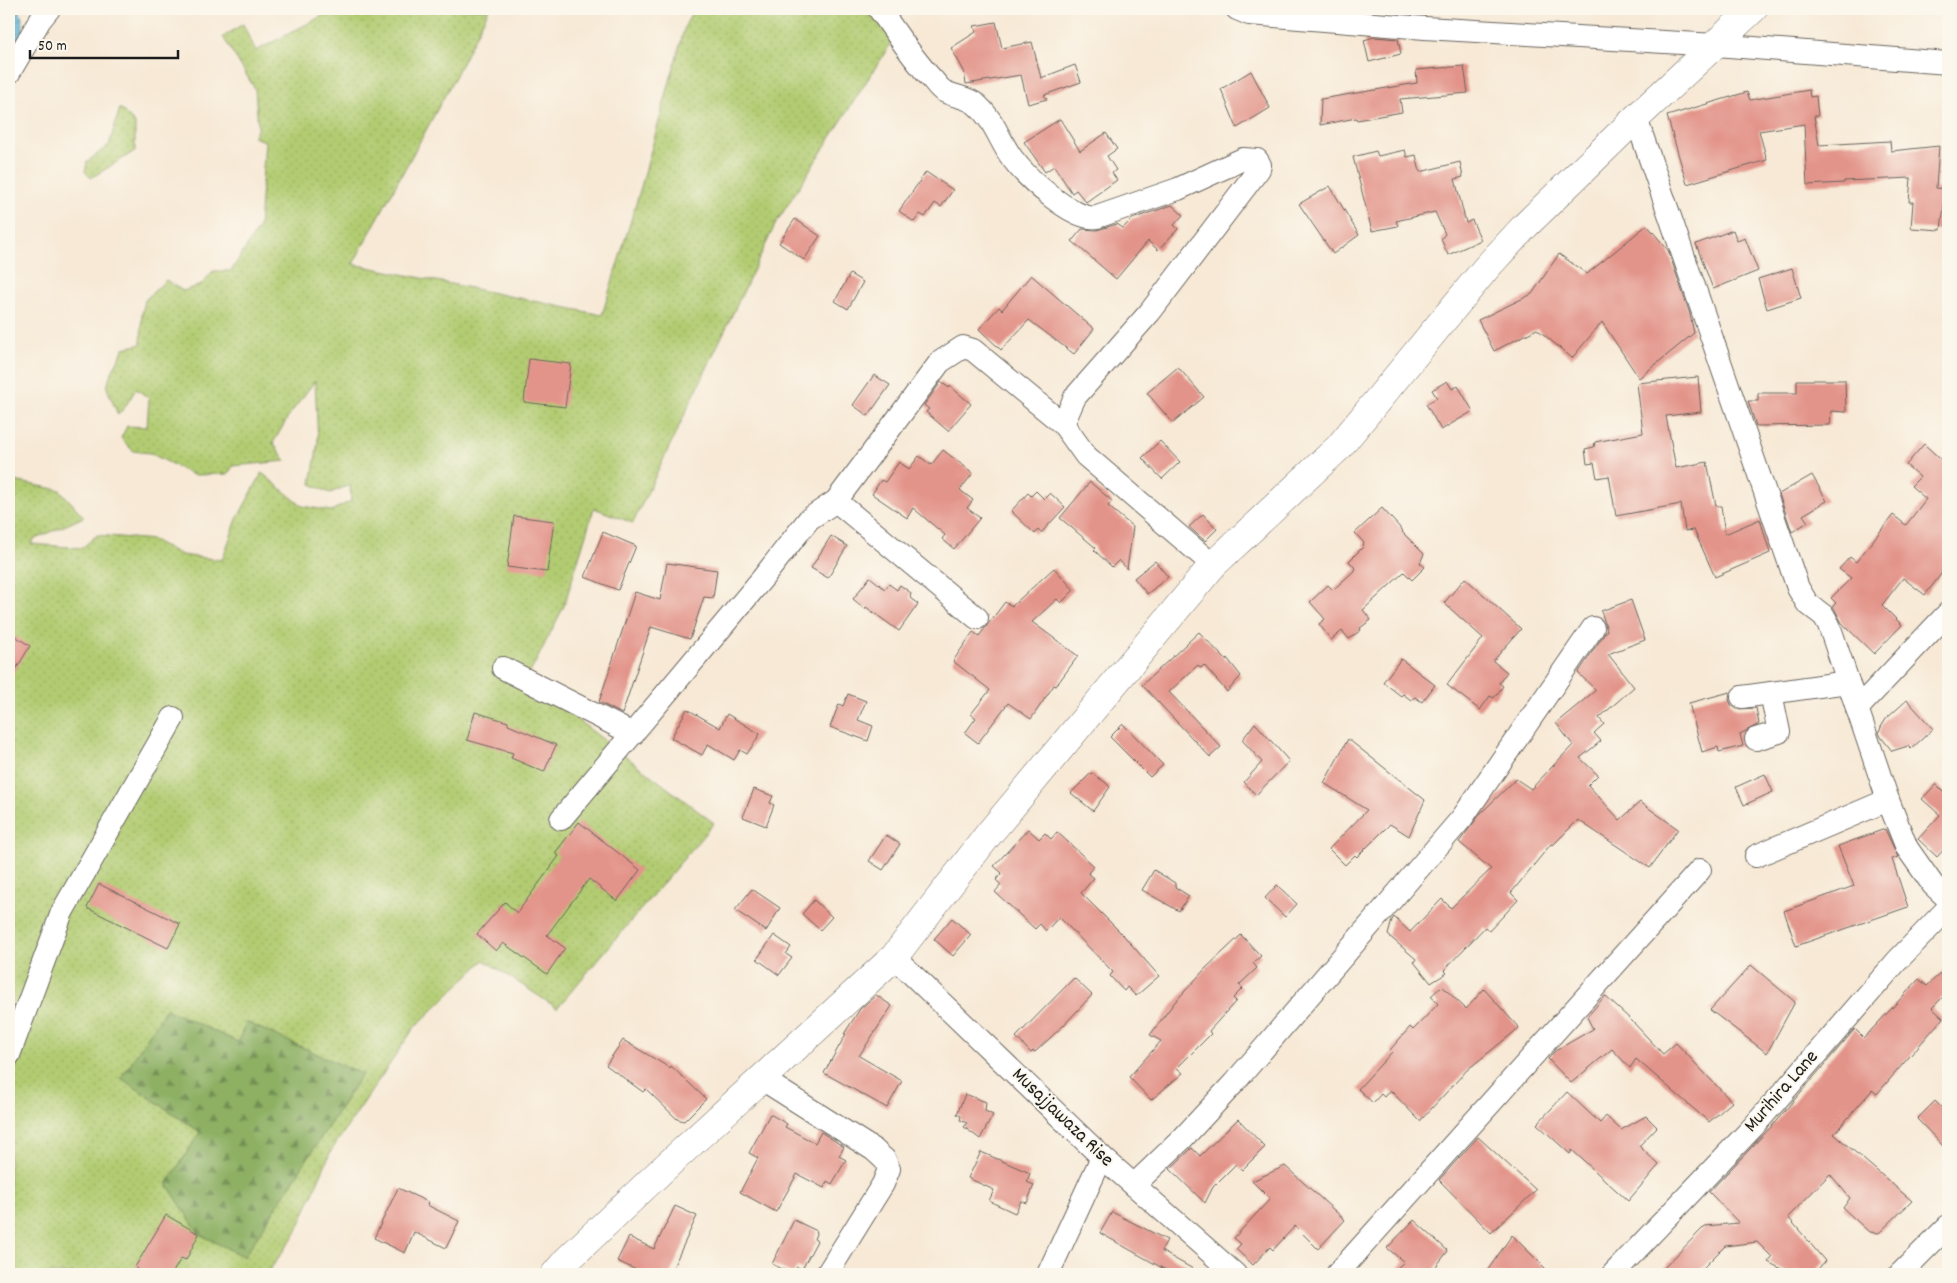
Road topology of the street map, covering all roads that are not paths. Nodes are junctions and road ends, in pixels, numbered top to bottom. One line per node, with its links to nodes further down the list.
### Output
1 (49, 9): 7 (street)
2 (879, 9): 9 (street)
3 (1237, 9): 5 (street)
4 (1753, 9): 5 (street)
5 (1716, 45): 6 (street); 8 (street)
6 (1948, 63)
7 (9, 73)
8 (1636, 118): 11 (street); 16 (street)
9 (1063, 424): 10 (street); 11 (street)
10 (836, 501): 13 (street); 21 (street)
11 (1212, 565): 29 (street)
12 (1948, 613): 19 (street)
13 (977, 618)
14 (1593, 628): 33 (street)
15 (503, 668): 21 (street)
16 (1848, 682): 17 (street); 19 (street)
17 (1771, 693): 18 (street); 22 (street)
18 (1742, 696)
19 (1857, 709): 23 (street)
20 (173, 718): 30 (street)
21 (633, 734): 24 (street)
22 (1756, 739)
23 (1888, 800): 25 (street); 27 (street)
24 (560, 819)
25 (1756, 856)
26 (1700, 870): 39 (street)
27 (1948, 899)
28 (1948, 908): 40 (street, Murihira Lane)
29 (894, 957): 31 (street); 32 (street, Musajjawaza Rise)
30 (9, 1055)
31 (762, 1079): 35 (street); 36 (street)
32 (1102, 1157): 33 (street, Musajjawaza Rise); 37 (street)
33 (1134, 1185): 38 (street, Musajjawaza Rise)
34 (1948, 1226): 41 (street)
35 (554, 1274)
36 (827, 1274)
37 (1048, 1274)
38 (1235, 1274)
39 (1337, 1274)
40 (1613, 1274)
41 (1900, 1274)

